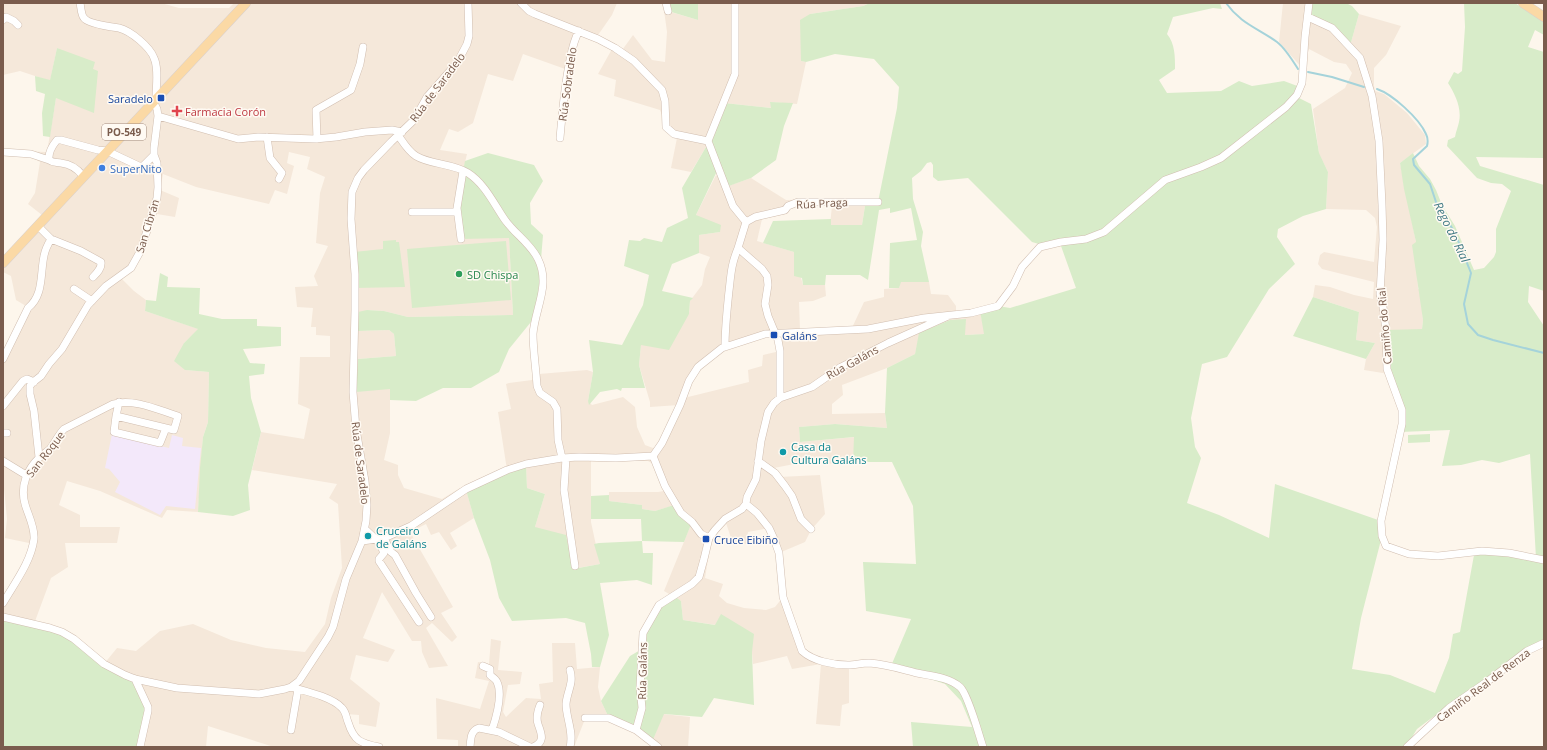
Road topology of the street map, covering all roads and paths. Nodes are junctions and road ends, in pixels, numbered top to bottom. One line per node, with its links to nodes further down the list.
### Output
1 (80, 3): 16 (street, San Cibrán)
2 (246, 3): 16 (main road, PO-549)
3 (468, 3): 18 (street, Rúa de Saradelo)
4 (521, 3): 14 (street, Rúa Sobradelo)
5 (666, 3): 9 (street)
6 (1309, 3): 10 (street)
7 (1523, 3): 11 (main road)
8 (735, 4): 22 (street)
9 (668, 11)
10 (1308, 16): 42 (street); 66 (street, Camiño do Rial)
11 (1544, 17)
12 (3, 20): 13 (street)
13 (18, 25)
14 (579, 31): 20 (street, Rúa Sobradelo); 22 (street, Rúa Sobradelo)
15 (363, 47): 21 (street)
16 (155, 100): 17 (street, San Cibrán); 23 (main road, PO-549)
17 (158, 116): 19 (street); 25 (street, San Cibrán)
18 (400, 133): 21 (street); 27 (street); 61 (street, Rúa de Saradelo)
19 (267, 137): 21 (street); 29 (street)
20 (560, 138)
21 (317, 139)
22 (708, 141): 33 (street)
23 (107, 151): 25 (street); 26 (street); 28 (main road, PO-549)
24 (3, 152): 26 (street)
25 (154, 155): 41 (street, San Cibrán)
26 (49, 160): 28 (street)
27 (463, 171): 32 (street); 56 (street)
28 (83, 176): 34 (main road, PO-549)
29 (279, 179)
30 (878, 202): 33 (street, Rúa Praga)
31 (412, 212): 32 (street)
32 (457, 212): 36 (street)
33 (746, 222): 37 (street)
34 (38, 226): 35 (street); 38 (main road, PO-549)
35 (51, 239): 39 (street); 47 (street)
36 (461, 239)
37 (738, 248): 45 (street); 46 (street)
38 (3, 263)
39 (93, 278)
40 (74, 289): 41 (street)
41 (92, 301): 48 (street, San Cibrán)
42 (949, 315): 43 (street); 44 (street, Rúa Galáns)
43 (924, 318): 44 (street); 45 (street)
44 (925, 327): 49 (street, Rúa Galáns)
45 (775, 333): 46 (street); 49 (street)
46 (725, 347): 54 (street)
47 (3, 359)
48 (34, 382): 51 (street); 55 (street)
49 (780, 398): 58 (street)
50 (119, 402): 52 (street, San Roque); 53 (street, San Roque); 55 (street, San Roque)
51 (3, 406)
52 (116, 416): 53 (street); 53 (street, San Roque)
53 (166, 428)
54 (652, 456): 56 (street); 64 (street)
55 (39, 457): 59 (street, San Roque)
56 (564, 458): 63 (street); 67 (street)
57 (3, 461): 59 (street)
58 (758, 461): 60 (street); 62 (street)
59 (26, 475): 68 (street, San Roque)
60 (746, 504): 64 (street, Rúa Galáns); 90 (street)
61 (365, 529): 63 (street); 65 (street, Rúa de Saradelo)
62 (811, 529)
63 (381, 538): 65 (street); 70 (street); 71 (street)
64 (709, 538): 81 (street, Rúa Galáns)
65 (362, 541): 76 (street, Rúa de Saradelo)
66 (1544, 560)
67 (575, 566)
68 (3, 603)
69 (3, 617): 75 (street)
70 (431, 617)
71 (419, 622)
72 (1544, 643): 91 (street, Camiño Real de Renza)
73 (483, 666): 80 (street)
74 (570, 670): 88 (street)
75 (135, 679): 76 (street); 83 (street)
76 (294, 688): 79 (street); 82 (street)
77 (540, 705): 87 (street)
78 (585, 718): 81 (street)
79 (292, 730)
80 (492, 730): 85 (street); 86 (street)
81 (636, 730): 89 (street)
82 (358, 745): 84 (street)
83 (140, 747)
84 (379, 747)
85 (470, 747)
86 (530, 747)
87 (533, 747)
88 (570, 747)
89 (658, 747)
90 (983, 747)
91 (1407, 747)

